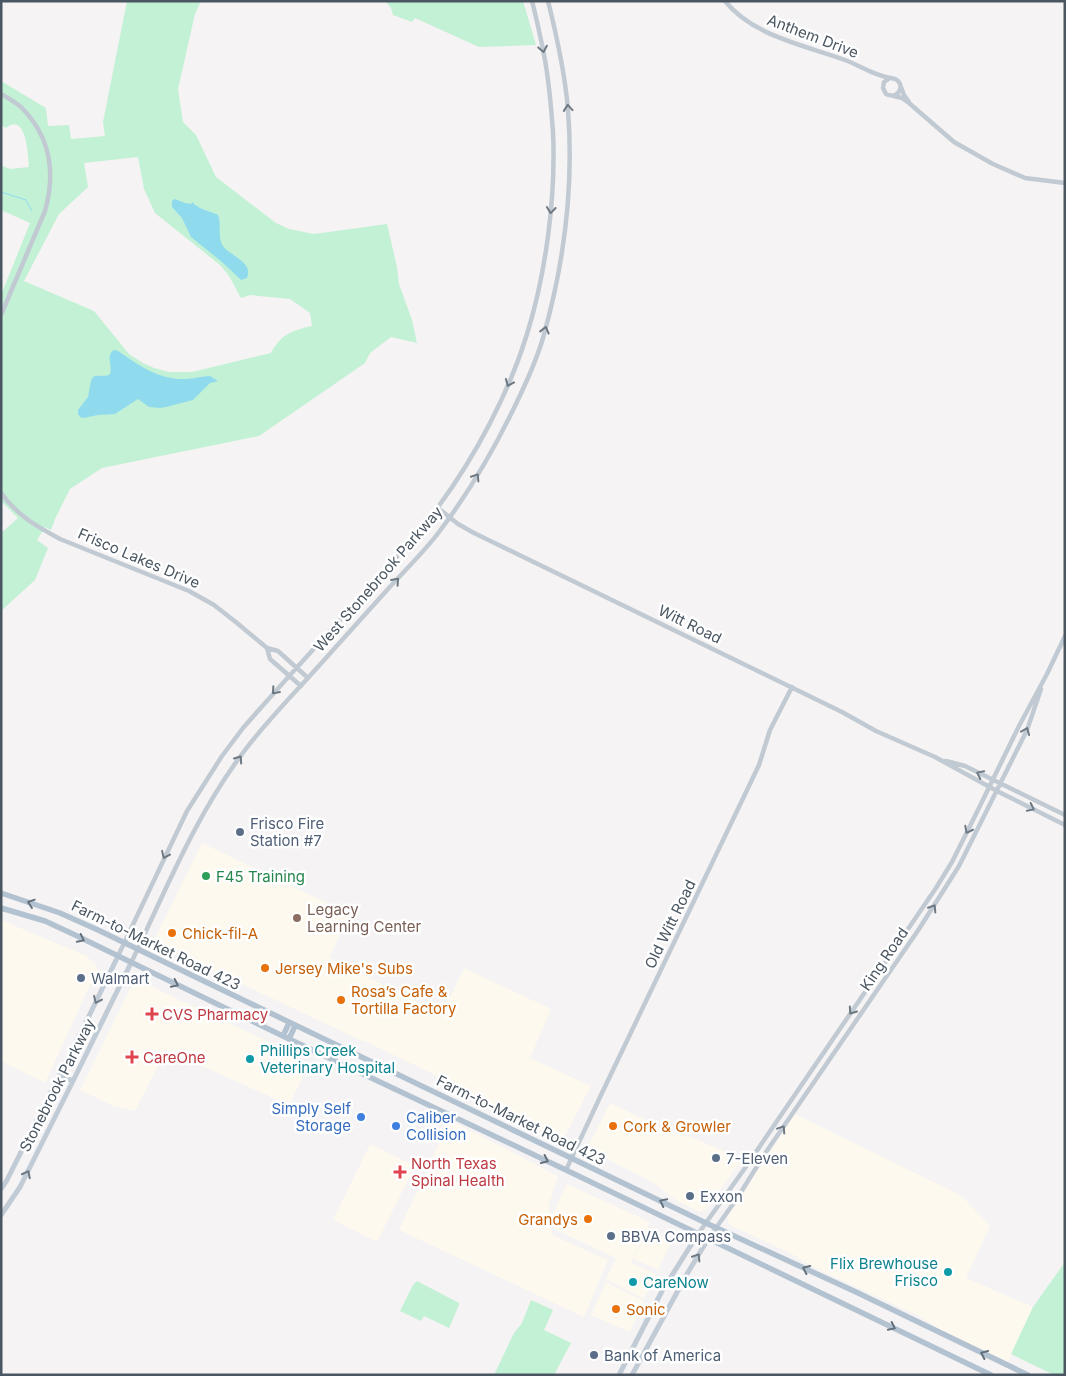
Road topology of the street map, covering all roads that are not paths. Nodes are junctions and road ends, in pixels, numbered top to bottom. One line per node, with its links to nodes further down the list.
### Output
1 (532, 1): 14 (street, West Stonebrook Parkway, one-way to 14)
2 (548, 1): 15 (street, West Stonebrook Parkway, one-way to 2)
3 (725, 1): 4 (street, Anthem Drive)
4 (871, 73): 5 (street, Anthem Drive); 7 (street, Anthem Drive)
5 (890, 78): 6 (street); 7 (street)
6 (900, 86): 9 (street); 10 (street)
7 (882, 88): 9 (street)
8 (1, 94): 12 (street)
9 (892, 96): 10 (street)
10 (910, 103): 11 (street)
11 (1065, 183)
12 (1, 314)
13 (1, 493): 17 (street, Frisco Lakes Drive)
14 (438, 508): 15 (street, Witt Road); 18 (street, West Stonebrook Parkway)
15 (449, 518): 21 (street, West Stonebrook Parkway, one-way to 15); 23 (street, Witt Road)
16 (1065, 636): 19 (street, King Road)
17 (267, 648): 18 (street, Frisco Lakes Drive); 20 (street, Frisco Lakes Drive)
18 (297, 667): 20 (street, West Stonebrook Parkway); 21 (street, Frisco Lakes Drive)
19 (1047, 674): 25 (street, King Road); 26 (street, King Road, one-way to 19)
20 (289, 675): 22 (street, Frisco Lakes Drive); 33 (street, West Stonebrook Parkway, one-way to 33)
21 (308, 678): 22 (street, West Stonebrook Parkway)
22 (300, 686): 34 (street, West Stonebrook Parkway, one-way to 22)
23 (792, 687): 24 (street, Witt Road); 45 (street, Old Witt Road)
24 (935, 757): 25 (street, Witt Road, one-way to 24); 27 (street, Witt Road)
25 (993, 780): 26 (street, Witt Road); 27 (street, King Road)
26 (1001, 784): 28 (street, King Road); 29 (street, Witt Road)
27 (990, 787): 28 (street, Witt Road); 37 (street, King Road, one-way to 37)
28 (997, 791): 30 (street, Witt Road, one-way to 30); 38 (street, King Road, one-way to 28)
29 (1065, 815)
30 (1065, 825)
31 (1, 892): 33 (main road, Farm-to-Market Road 423, one-way to 31)
32 (1, 908): 35 (main road, Farm-to-Market Road 423, one-way to 35)
33 (124, 943): 34 (main road, Farm-to-Market Road 423); 35 (street, West Stonebrook Parkway)
34 (137, 950): 36 (street, West Stonebrook Parkway); 39 (main road, Farm-to-Market Road 423)
35 (118, 956): 36 (main road, Farm-to-Market Road 423); 41 (main road, Stonebrook Parkway, one-way to 41)
36 (131, 963): 40 (main road, Farm-to-Market Road 423, one-way to 40); 43 (main road, Stonebrook Parkway)
37 (866, 991): 38 (street); 42 (street, King Road, one-way to 42)
38 (874, 996): 44 (street, King Road)
39 (292, 1024): 40 (main road); 45 (main road, Farm-to-Market Road 423)
40 (286, 1038): 47 (main road, Farm-to-Market Road 423, one-way to 47)
41 (60, 1075): 43 (main road); 49 (main road, Stonebrook Parkway)
42 (805, 1080): 44 (street); 46 (street, King Road)
43 (73, 1082): 50 (main road, Stonebrook Parkway, one-way to 43)
44 (812, 1084): 48 (street, King Road, one-way to 44)
45 (572, 1158): 47 (street, Old Witt Road); 51 (main road, Farm-to-Market Road 423, one-way to 45)
46 (745, 1168): 48 (street); 51 (street, King Road)
47 (566, 1170): 53 (main road, Farm-to-Market Road 423)
48 (753, 1172): 52 (street, King Road)
49 (1, 1189)
50 (1, 1215)
51 (706, 1223): 52 (main road, Farm-to-Market Road 423); 53 (street, King Road)
52 (716, 1228): 54 (street, King Road); 58 (main road, Farm-to-Market Road 423, one-way to 52)
53 (698, 1234): 54 (main road, Farm-to-Market Road 423); 55 (main road)
54 (708, 1239): 56 (main road, one-way to 54); 57 (main road, Farm-to-Market Road 423, one-way to 57)
55 (619, 1375)
56 (632, 1375)
57 (991, 1375)
58 (1028, 1375)

